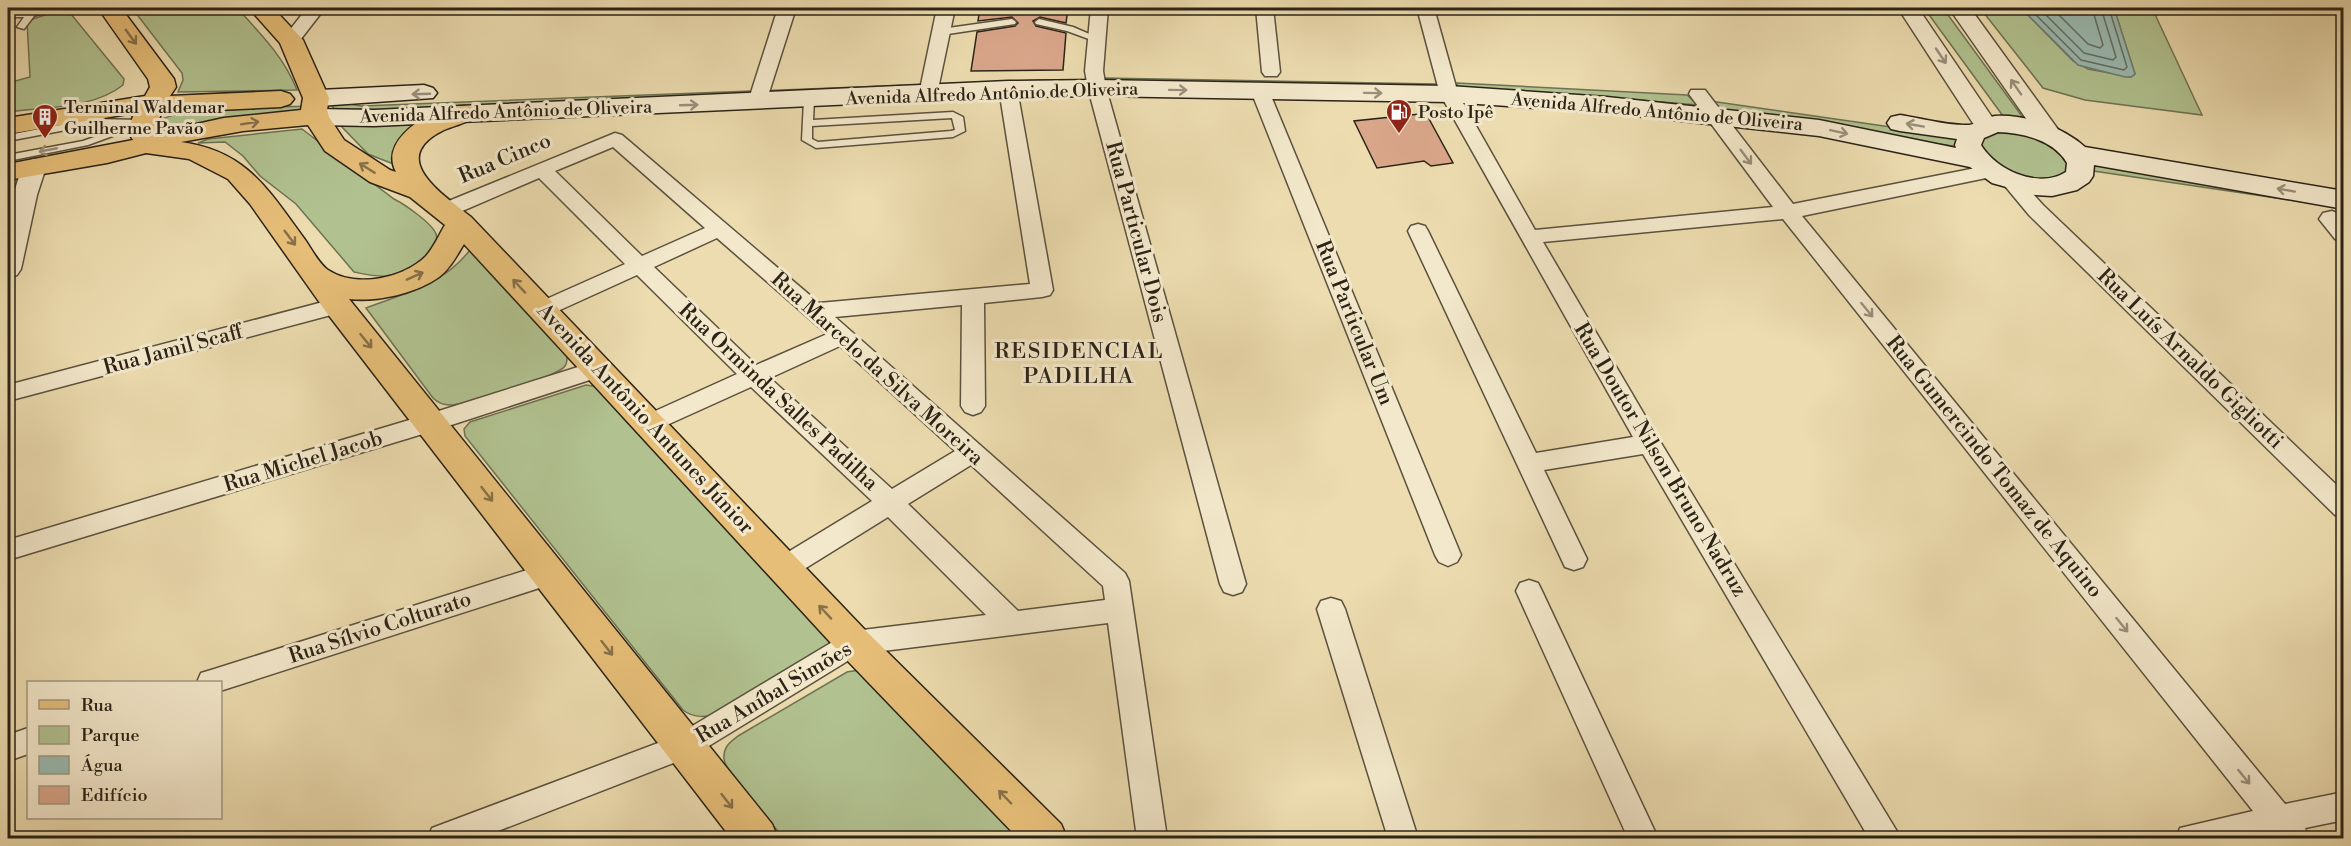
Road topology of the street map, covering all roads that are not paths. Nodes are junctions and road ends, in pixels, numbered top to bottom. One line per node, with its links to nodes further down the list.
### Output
1 (53, 8): 12 (lane)
2 (110, 8): 20 (main road, one-way to 20)
3 (260, 8): 19 (main road, Avenida Antônio Antunes Júnior)
4 (316, 8): 19 (street)
5 (787, 8): 26 (street)
6 (946, 8): 17 (street)
7 (1099, 8): 18 (street, Rua Particular Dois)
8 (1264, 8): 22 (street, Rua Particular Um)
9 (1425, 8): 24 (street, Rua Doutor Nilson Bruno Nadruz)
10 (1908, 8): 35 (street, one-way to 35)
11 (1959, 8): 36 (street, one-way to 11)
12 (31, 14): 13 (lane); 16 (lane)
13 (8, 15)
14 (1011, 22): 17 (lane)
15 (1038, 22): 18 (lane)
16 (21, 27)
17 (941, 32): 23 (street)
18 (1096, 39): 21 (street, Rua Particular Dois)
19 (291, 40): 29 (main road, Avenida Antônio Antunes Júnior)
20 (150, 62): 28 (main road); 33 (main road)
21 (1095, 80): 22 (main road, Avenida Alfredo Antônio de Oliveira); 23 (main road, Avenida Alfredo Antônio de Oliveira); 25 (main road, Avenida Alfredo Antônio de Oliveira); 78 (street, Rua Particular Dois)
22 (1266, 81): 24 (main road, Avenida Alfredo Antônio de Oliveira); 74 (street, Rua Particular Um)
23 (929, 85): 25 (main road, Avenida Alfredo Antônio de Oliveira); 26 (main road, Avenida Alfredo Antônio de Oliveira); 30 (main road, Avenida Alfredo Antônio de Oliveira)
24 (1446, 86): 27 (main road, Avenida Alfredo Antônio de Oliveira); 32 (main road, Avenida Alfredo Antônio de Oliveira); 54 (street, Rua Doutor Nilson Bruno Nadruz)
25 (1008, 89): 58 (street)
26 (760, 92): 29 (main road, Avenida Alfredo Antônio de Oliveira, one-way to 29); 30 (main road, Avenida Alfredo Antônio de Oliveira); 31 (main road, Avenida Alfredo Antônio de Oliveira, one-way to 26)
27 (1698, 94): 32 (street, Rua Gumercindo Tomaz de Aquino); 35 (main road, Avenida Alfredo Antônio de Oliveira, one-way to 27)
28 (117, 108): 33 (main road, Avenida Alfredo Antônio de Oliveira); 34 (main road, Avenida Alfredo Antônio de Oliveira)
29 (316, 108): 31 (main road, Avenida Alfredo Antônio de Oliveira); 33 (main road, Avenida Alfredo Antônio de Oliveira); 33 (main road, Avenida Alfredo Antônio de Oliveira, one-way to 29); 46 (main road, Avenida Antônio Antunes Júnior, one-way to 29)
30 (809, 111): 30 (lane)
31 (464, 113): 46 (main road)
32 (1714, 115): 43 (main road, Avenida Alfredo Antônio de Oliveira, one-way to 43); 48 (street, Rua Gumercindo Tomaz de Aquino, one-way to 48)
33 (149, 123): 37 (lane); 39 (lane, one-way to 39); 41 (main road, Avenida Alfredo Antônio de Oliveira); 57 (main road, one-way to 57)
34 (8, 126)
35 (1979, 129): 36 (main road, Avenida Alfredo Antônio de Oliveira); 43 (main road)
36 (2050, 135): 40 (main road, Avenida Alfredo Antônio de Oliveira)
37 (8, 138)
38 (615, 139): 42 (street, Rua Cinco); 52 (street, Rua Marcelo da Silva Moreira)
39 (8, 158)
40 (2077, 164): 45 (main road); 50 (main road)
41 (34, 167): 44 (main road, Avenida Alfredo Antônio de Oliveira); 51 (street)
42 (542, 170): 49 (street, Rua Cinco); 55 (street, Rua Orminda Salles Padilha)
43 (1993, 170): 45 (main road, Avenida Alfredo Antônio de Oliveira); 47 (street, Rua Luís Arnaldo Gigliotti); 48 (street)
44 (8, 171)
45 (2049, 187): 47 (street)
46 (420, 191): 49 (main road, Avenida Antônio Antunes Júnior)
47 (2036, 210): 72 (street, Rua Luís Arnaldo Gigliotti)
48 (1788, 212): 54 (street); 89 (street, Rua Gumercindo Tomaz de Aquino, one-way to 89)
49 (453, 217): 57 (main road, one-way to 49); 59 (main road, Avenida Antônio Antunes Júnior, one-way to 49)
50 (2340, 218)
51 (12, 229): 56 (street)
52 (718, 230): 55 (street); 60 (street, Rua Marcelo da Silva Moreira)
53 (1418, 231): 70 (street)
54 (1529, 237): 68 (street, Rua Doutor Nilson Bruno Nadruz)
55 (640, 265): 59 (street); 63 (street, Rua Orminda Salles Padilha)
56 (8, 269)
57 (329, 292): 64 (street, Rua Jamil Scaff); 66 (main road, one-way to 66)
58 (973, 297): 60 (street); 65 (street)
59 (541, 310): 62 (main road, Avenida Antônio Antunes Júnior)
60 (813, 311): 61 (street, Rua Marcelo da Silva Moreira)
61 (843, 336): 63 (street); 69 (street, Rua Marcelo da Silva Moreira)
62 (597, 369): 66 (street, Rua Michel Jacob); 67 (main road, Avenida Antônio Antunes Júnior)
63 (754, 376): 67 (street); 71 (street, Rua Orminda Salles Padilha)
64 (8, 393)
65 (973, 406)
66 (431, 423): 73 (street, Rua Michel Jacob); 77 (main road, one-way to 77)
67 (650, 423): 76 (main road, Avenida Antônio Antunes Júnior)
68 (1649, 444): 70 (street); 96 (street, Rua Doutor Nilson Bruno Nadruz)
69 (971, 453): 71 (street); 81 (street, Rua Marcelo da Silva Moreira)
70 (1529, 463): 75 (street)
71 (890, 502): 76 (street); 82 (street, Rua Orminda Salles Padilha)
72 (2343, 508)
73 (8, 550)
74 (1448, 555)
75 (1574, 559)
76 (784, 568): 83 (main road, Avenida Antônio Antunes Júnior, one-way to 76)
77 (549, 574): 84 (street, Rua Sílvio Colturato); 86 (main road, one-way to 86)
78 (1233, 584)
79 (1529, 591): 95 (street)
80 (1331, 609): 94 (street)
81 (1120, 610): 82 (street, Rua Aníbal Simões); 93 (street, Rua Marcelo da Silva Moreira)
82 (1013, 624): 83 (street, Rua Aníbal Simões)
83 (854, 643): 86 (street, Rua Aníbal Simões); 92 (main road, Avenida Antônio Antunes Júnior, one-way to 83)
84 (214, 681)
85 (27, 741): 87 (street)
86 (684, 746): 90 (street, Rua Aníbal Simões); 91 (main road, one-way to 91)
87 (8, 748)
88 (2343, 806): 89 (street)
89 (2286, 828): 97 (street)
90 (443, 838)
91 (757, 838)
92 (1046, 838)
93 (1152, 838)
94 (1403, 838)
95 (1643, 838)
96 (1886, 838)
97 (2191, 838)

